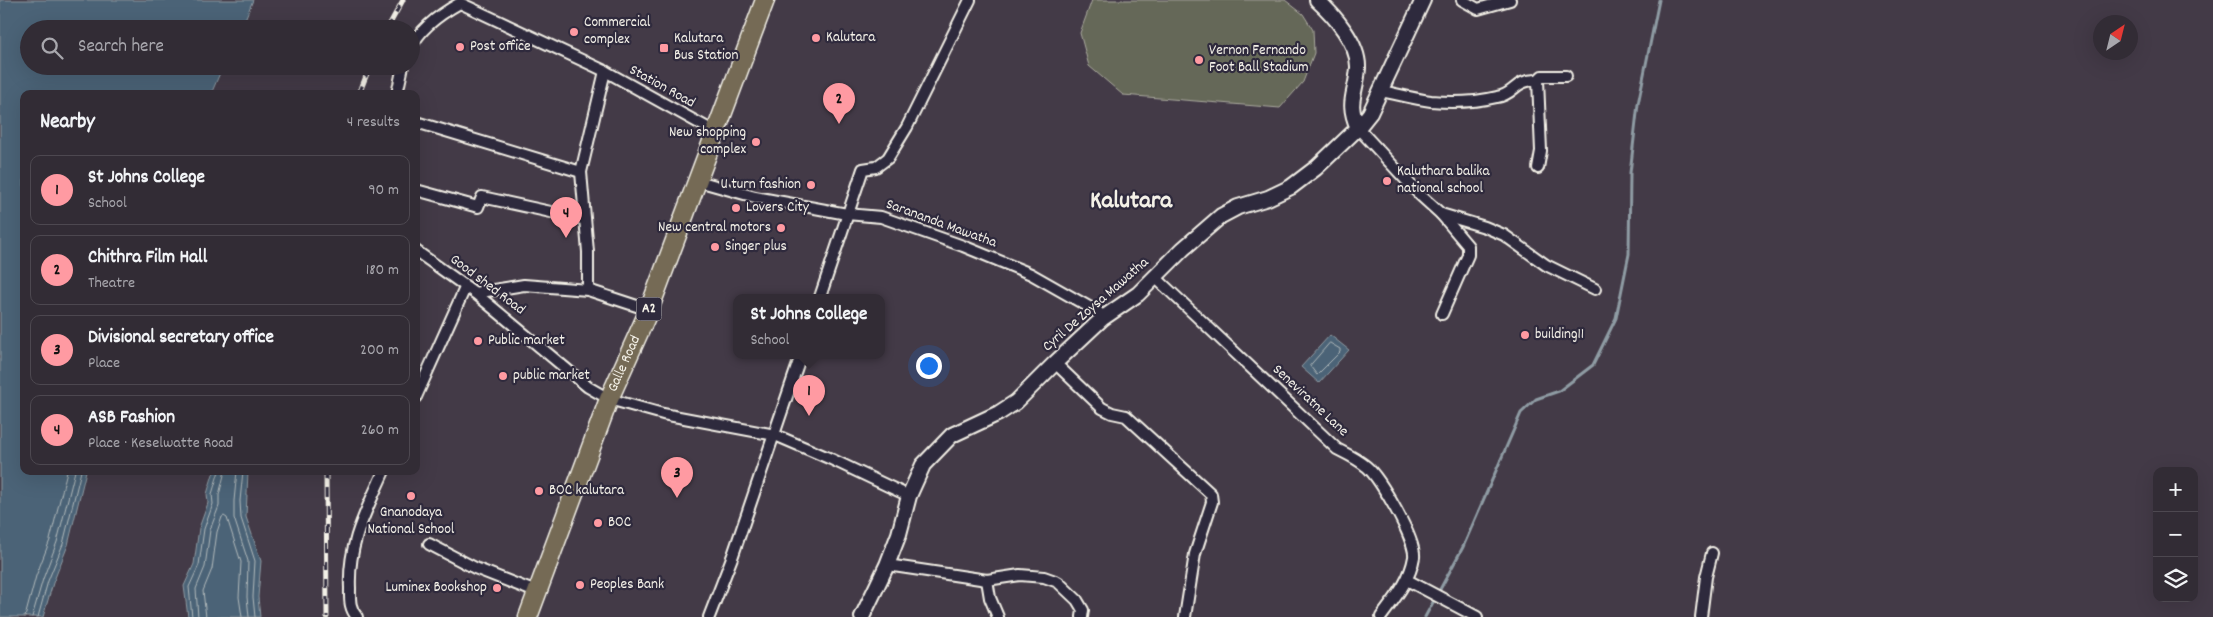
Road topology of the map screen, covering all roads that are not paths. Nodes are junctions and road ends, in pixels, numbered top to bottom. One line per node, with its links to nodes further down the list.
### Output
1 (765, 0): 16 (highway, Galle Road / A2)
2 (970, 0): 21 (street)
3 (1317, 0): 15 (street)
4 (1423, 0): 13 (street, Cyril De Zoysa Mawatha)
5 (1462, 0): 6 (street)
6 (1510, 0)
7 (420, 36): 8 (street, Station Road)
8 (605, 71): 16 (street, Station Road); 18 (street)
9 (401, 75): 12 (street)
10 (1566, 76): 11 (street)
11 (1538, 80): 13 (street); 17 (street)
12 (398, 90)
13 (1381, 91): 15 (street, Cyril De Zoysa Mawatha)
14 (420, 123): 18 (street)
15 (1358, 128): 22 (street); 25 (street, Cyril De Zoysa Mawatha)
16 (714, 132): 19 (highway, Galle Road / A2)
17 (1538, 168)
18 (581, 172): 23 (street)
19 (698, 181): 21 (street, Sarananda Mawatha); 31 (highway, Galle Road / A2)
20 (420, 191): 23 (street)
21 (847, 214): 30 (street); 33 (street, Sarananda Mawatha)
22 (1441, 214): 27 (street); 32 (street)
23 (583, 219): 28 (street)
24 (420, 254): 26 (street, Good shed Road)
25 (1154, 276): 33 (street, Cyril De Zoysa Mawatha); 45 (street, Seneviratne Lane)
26 (465, 288): 29 (street, Good shed Road); 36 (street)
27 (1595, 289)
28 (588, 290): 29 (street); 31 (street)
29 (475, 293): 37 (street, Good shed Road)
30 (821, 294)
31 (649, 310): 37 (highway, Galle Road / A2)
32 (1442, 314)
33 (1104, 318): 35 (street, Cyril De Zoysa Mawatha)
34 (800, 359): 38 (street)
35 (1055, 362): 40 (street, Cyril De Zoysa Mawatha); 53 (street)
36 (420, 388)
37 (609, 399): 38 (street, Good shed Road); 46 (highway, Galle Road / A2)
38 (775, 435): 40 (street, Good shed Road); 49 (street)
39 (382, 475): 47 (street)
40 (908, 496): 43 (street, Cyril De Zoysa Mawatha)
41 (428, 544): 46 (street)
42 (1712, 553): 56 (street)
43 (887, 565): 44 (street); 50 (street, Cyril De Zoysa Mawatha)
44 (987, 580): 51 (street); 52 (street)
45 (1407, 580): 54 (street, Seneviratne Lane); 55 (street)
46 (536, 592): 48 (highway, Galle Road / A2)
47 (356, 617)
48 (528, 617)
49 (709, 617)
50 (862, 617)
51 (998, 617)
52 (1082, 617)
53 (1185, 617)
54 (1381, 617)
55 (1477, 617)
56 (1701, 617)

